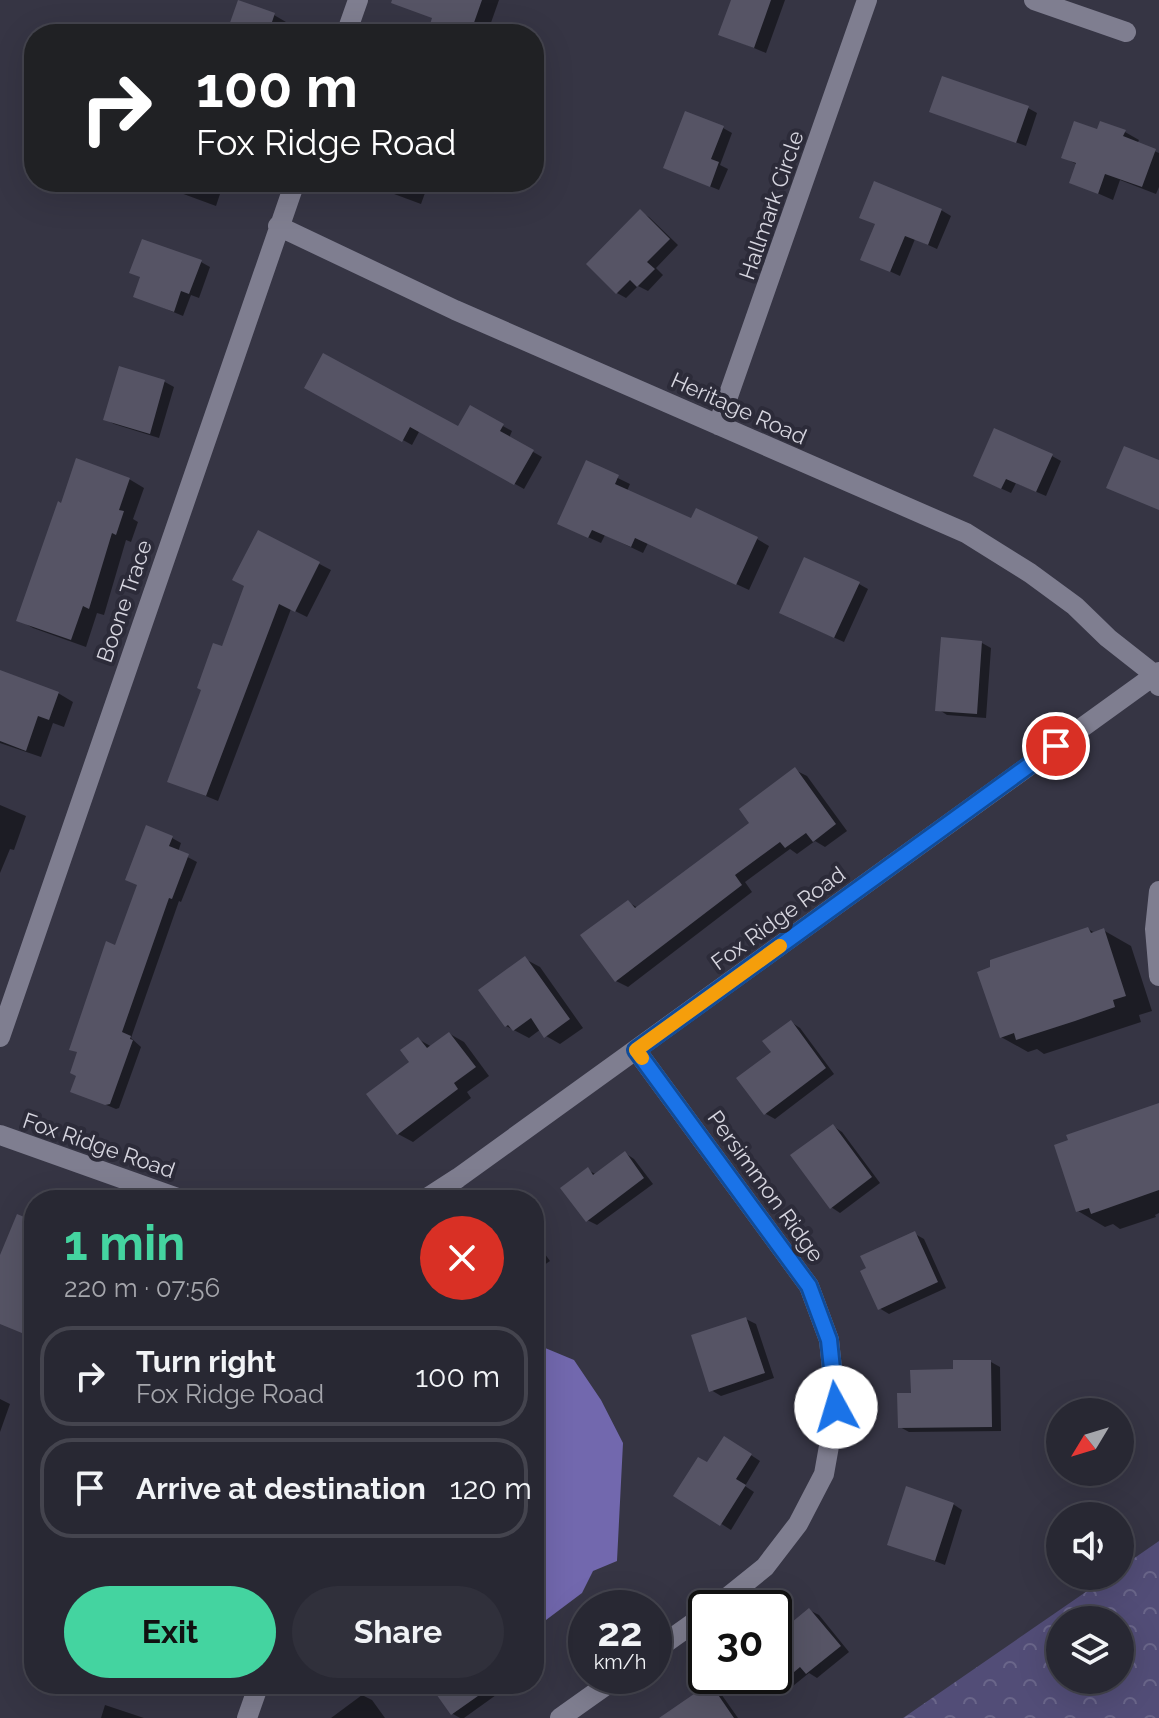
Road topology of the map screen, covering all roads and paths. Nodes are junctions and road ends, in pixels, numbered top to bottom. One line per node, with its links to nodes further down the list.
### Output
1 (358, 0): 4 (street)
2 (867, 0): 8 (street, Hallmark Circle)
3 (1034, 0): 5 (street)
4 (350, 24)
5 (1126, 32)
6 (291, 192): 7 (street, Boone Trace)
7 (278, 226): 8 (street, Heritage Road); 12 (street, Boone Trace)
8 (718, 425): 9 (street, Heritage Road)
9 (1158, 677): 13 (street, Fox Ridge Road)
10 (1159, 891): 11 (street)
11 (1159, 976)
12 (0, 1037)
13 (636, 1050): 16 (street, Fox Ridge Road); 17 (street, Persimmon Ridge)
14 (0, 1135): 15 (street, Fox Ridge Road)
15 (155, 1190)
16 (438, 1190)
17 (736, 1590)
18 (255, 1694): 20 (street)
19 (594, 1694): 21 (street)
20 (247, 1718)
21 (560, 1718)

